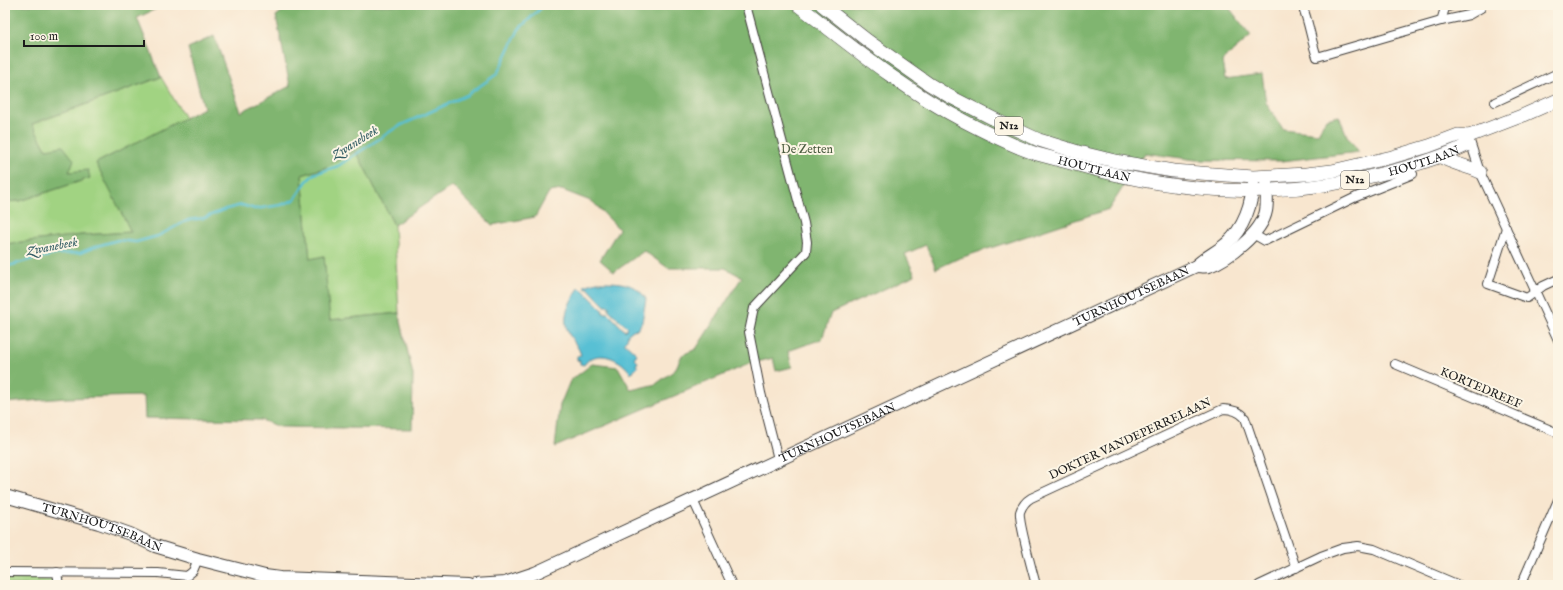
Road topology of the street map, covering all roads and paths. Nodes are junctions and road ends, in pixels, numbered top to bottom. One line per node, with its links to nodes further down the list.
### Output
1 (746, 5): 27 (street)
2 (798, 5): 16 (main road, HOUTLAAN / N12)
3 (822, 5): 15 (main road, HOUTLAAN / N12)
4 (1302, 5): 7 (street)
5 (1453, 5): 7 (street)
6 (1481, 5): 7 (street)
7 (1441, 21)
8 (1558, 73): 10 (street)
9 (1558, 100): 11 (main road, N12)
10 (1495, 102)
11 (1469, 136): 12 (main road, HOUTLAAN / N12); 13 (street); 15 (main road, HOUTLAAN / N12)
12 (1441, 157): 13 (main road); 17 (main road, HOUTLAAN / N12)
13 (1480, 172): 19 (street)
14 (1414, 174): 20 (street)
15 (1260, 177): 16 (main road, TURNHOUTSEBAAN); 17 (main road, TURNHOUTSEBAAN)
16 (1253, 190): 17 (main road, HOUTLAAN / N12); 18 (main road, TURNHOUTSEBAAN)
17 (1266, 191): 20 (main road, TURNHOUTSEBAAN)
18 (1241, 227): 20 (main road); 21 (main road, TURNHOUTSEBAAN)
19 (1506, 228): 23 (street); 23 (street)
20 (1253, 234): 21 (main road, TURNHOUTSEBAAN)
21 (1196, 266): 27 (main road, TURNHOUTSEBAAN)
22 (1558, 279): 23 (street)
23 (1535, 292): 24 (street)
24 (1558, 340)
25 (1395, 364): 26 (street, KORTEDREEF)
26 (1558, 433)
27 (778, 459): 29 (main road, TURNHOUTSEBAAN)
28 (5, 496): 31 (main road, TURNHOUTSEBAAN)
29 (694, 500): 35 (main road, TURNHOUTSEBAAN); 39 (street)
30 (1558, 500): 43 (street)
31 (198, 559): 34 (street); 37 (main road, TURNHOUTSEBAAN)
32 (1296, 568): 40 (street, DOKTER VANDEPERRELAAN); 41 (street); 42 (street)
33 (5, 572): 34 (street)
34 (57, 572): 36 (street)
35 (505, 584): 38 (main road, TURNHOUTSEBAAN)
36 (59, 585)
37 (467, 585)
38 (474, 585)
39 (732, 585)
40 (1036, 585)
41 (1259, 585)
42 (1459, 585)
43 (1521, 585)

